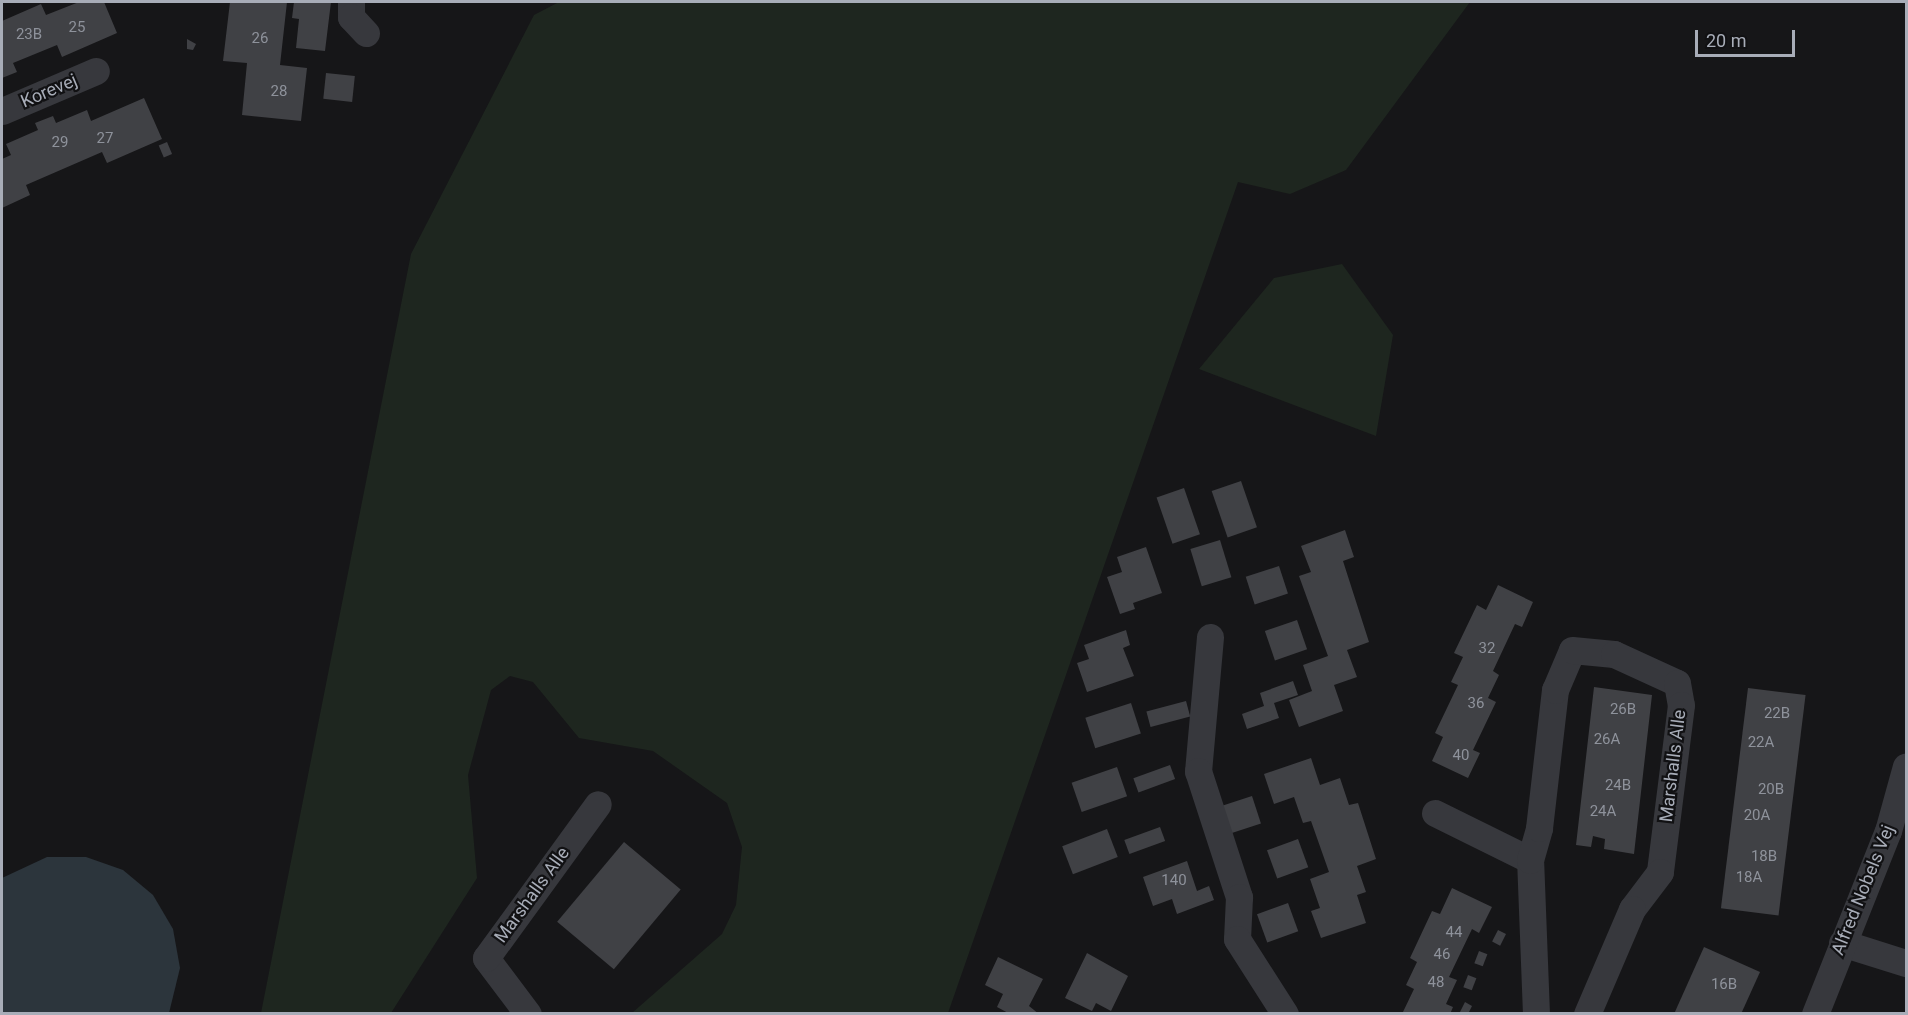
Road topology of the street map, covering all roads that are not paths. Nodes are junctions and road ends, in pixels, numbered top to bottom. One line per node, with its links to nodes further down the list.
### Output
1 (351, 2): 2 (street)
2 (366, 33)
3 (96, 71): 4 (street, Korevej)
4 (2, 111)
5 (1210, 638): 13 (street)
6 (1906, 766): 10 (street, Alfred Nobels Vej)
7 (598, 804): 12 (street, Marshalls Alle)
8 (1435, 813): 9 (street)
9 (1530, 860): 14 (street, Marshalls Alle); 15 (street, Marshalls Alle)
10 (1842, 943): 11 (street); 16 (street, Alfred Nobels Vej)
11 (1906, 963)
12 (528, 1014)
13 (1285, 1014)
14 (1536, 1014)
15 (1587, 1014)
16 (1815, 1014)

